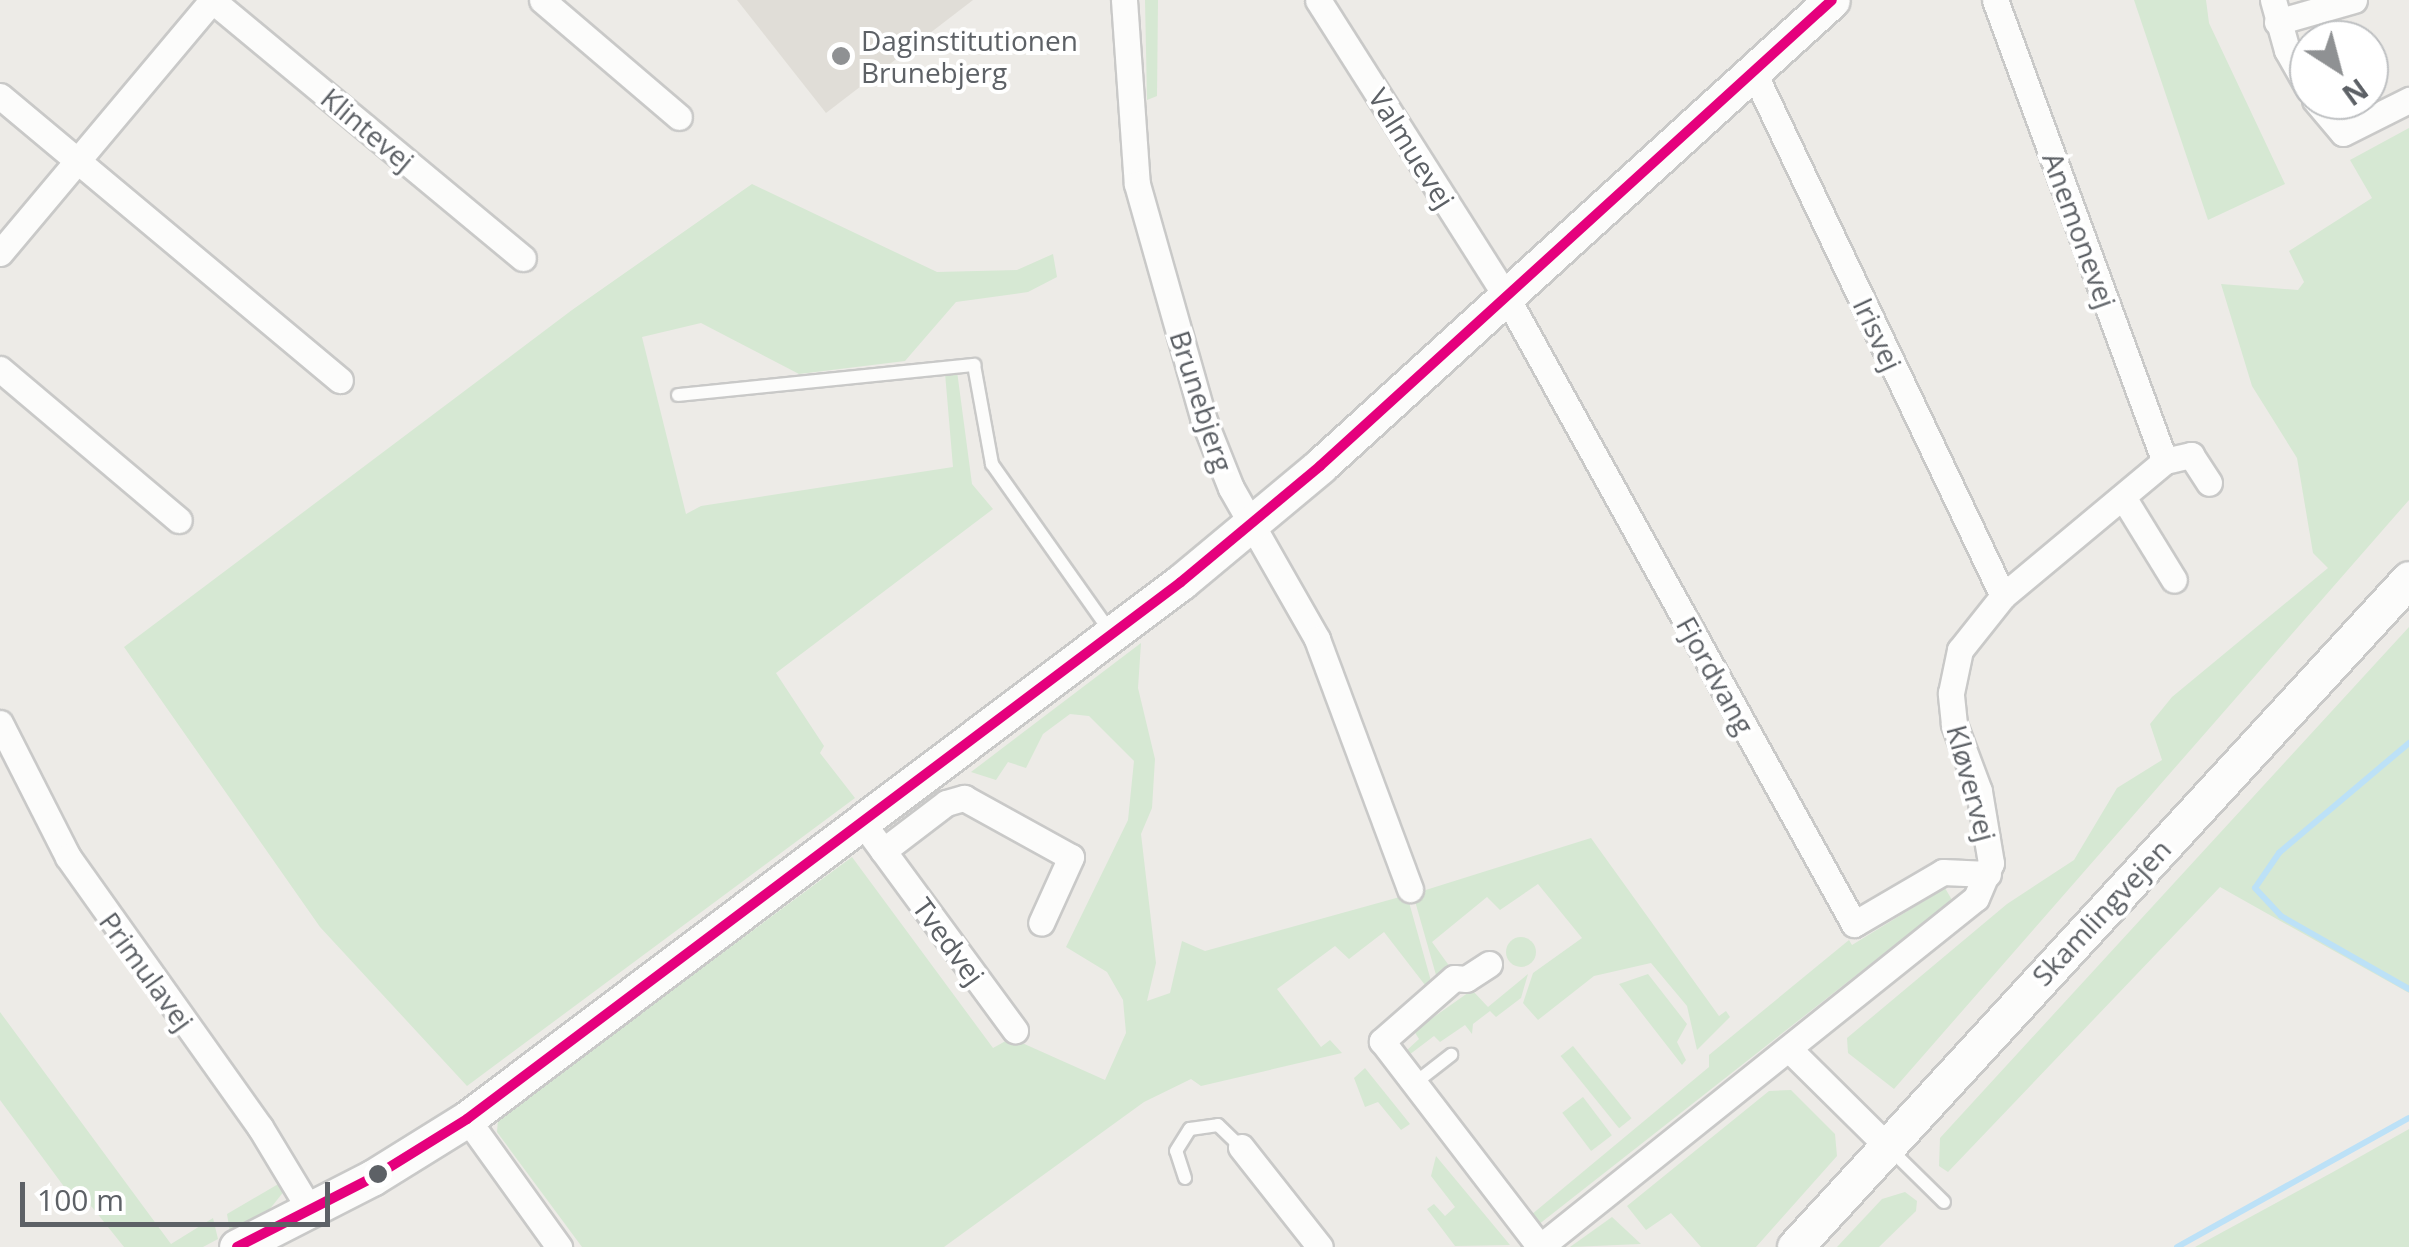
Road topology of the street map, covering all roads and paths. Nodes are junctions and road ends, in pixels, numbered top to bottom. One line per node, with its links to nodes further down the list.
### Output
1 (212, 0): 15 (street, Klintevej); 17 (street, Klintevej)
2 (542, 0): 12 (street)
3 (1124, 0): 26 (street, Brunebjerg)
4 (1318, 0): 18 (street, Valmuevej)
5 (1832, 0): 10 (street)
6 (1995, 0): 22 (street, Anemonevej)
7 (2354, 0): 8 (street)
8 (2275, 11): 9 (street)
9 (2289, 43)
10 (1753, 71): 18 (street); 29 (street, Irisvej)
11 (0, 96): 15 (street)
12 (680, 117)
13 (2332, 120): 14 (street)
14 (2369, 120)
15 (78, 160): 16 (street, Klintevej); 20 (street)
16 (0, 253)
17 (523, 258)
18 (1506, 296): 26 (street); 34 (street, Fjordvang)
19 (0, 369): 25 (street)
20 (340, 380)
21 (678, 395): 30 (lane)
22 (2164, 461): 23 (street); 24 (street, Kløvervej)
23 (2209, 483)
24 (2123, 497): 28 (street); 29 (street, Kløvervej)
25 (178, 520)
26 (1252, 524): 30 (street); 35 (street, Brunebjerg)
27 (2409, 579): 44 (street, Skamlingvejen)
28 (2174, 580)
29 (2003, 596): 34 (street, Kløvervej)
30 (1112, 636): 32 (street)
31 (0, 723): 47 (street, Primulavej)
32 (862, 821): 33 (street, Tvedvej); 42 (street)
33 (884, 851): 36 (street); 38 (street, Tvedvej)
34 (1988, 874): 39 (street, Kløvervej)
35 (1410, 889)
36 (1041, 923)
37 (1489, 964): 41 (street, Kløvervej)
38 (1015, 1030)
39 (1790, 1051): 44 (street); 51 (street, Kløvervej)
40 (1451, 1054): 41 (lane)
41 (1414, 1082): 51 (street, Kløvervej)
42 (466, 1118): 47 (street); 49 (street)
43 (1241, 1147): 45 (lane); 50 (street)
44 (1888, 1147): 46 (lane); 52 (street, Skamlingvejen)
45 (1185, 1178)
46 (1944, 1202)
47 (310, 1210): 48 (street)
48 (237, 1247)
49 (560, 1247)
50 (1320, 1247)
51 (1540, 1247)
52 (1795, 1247)

